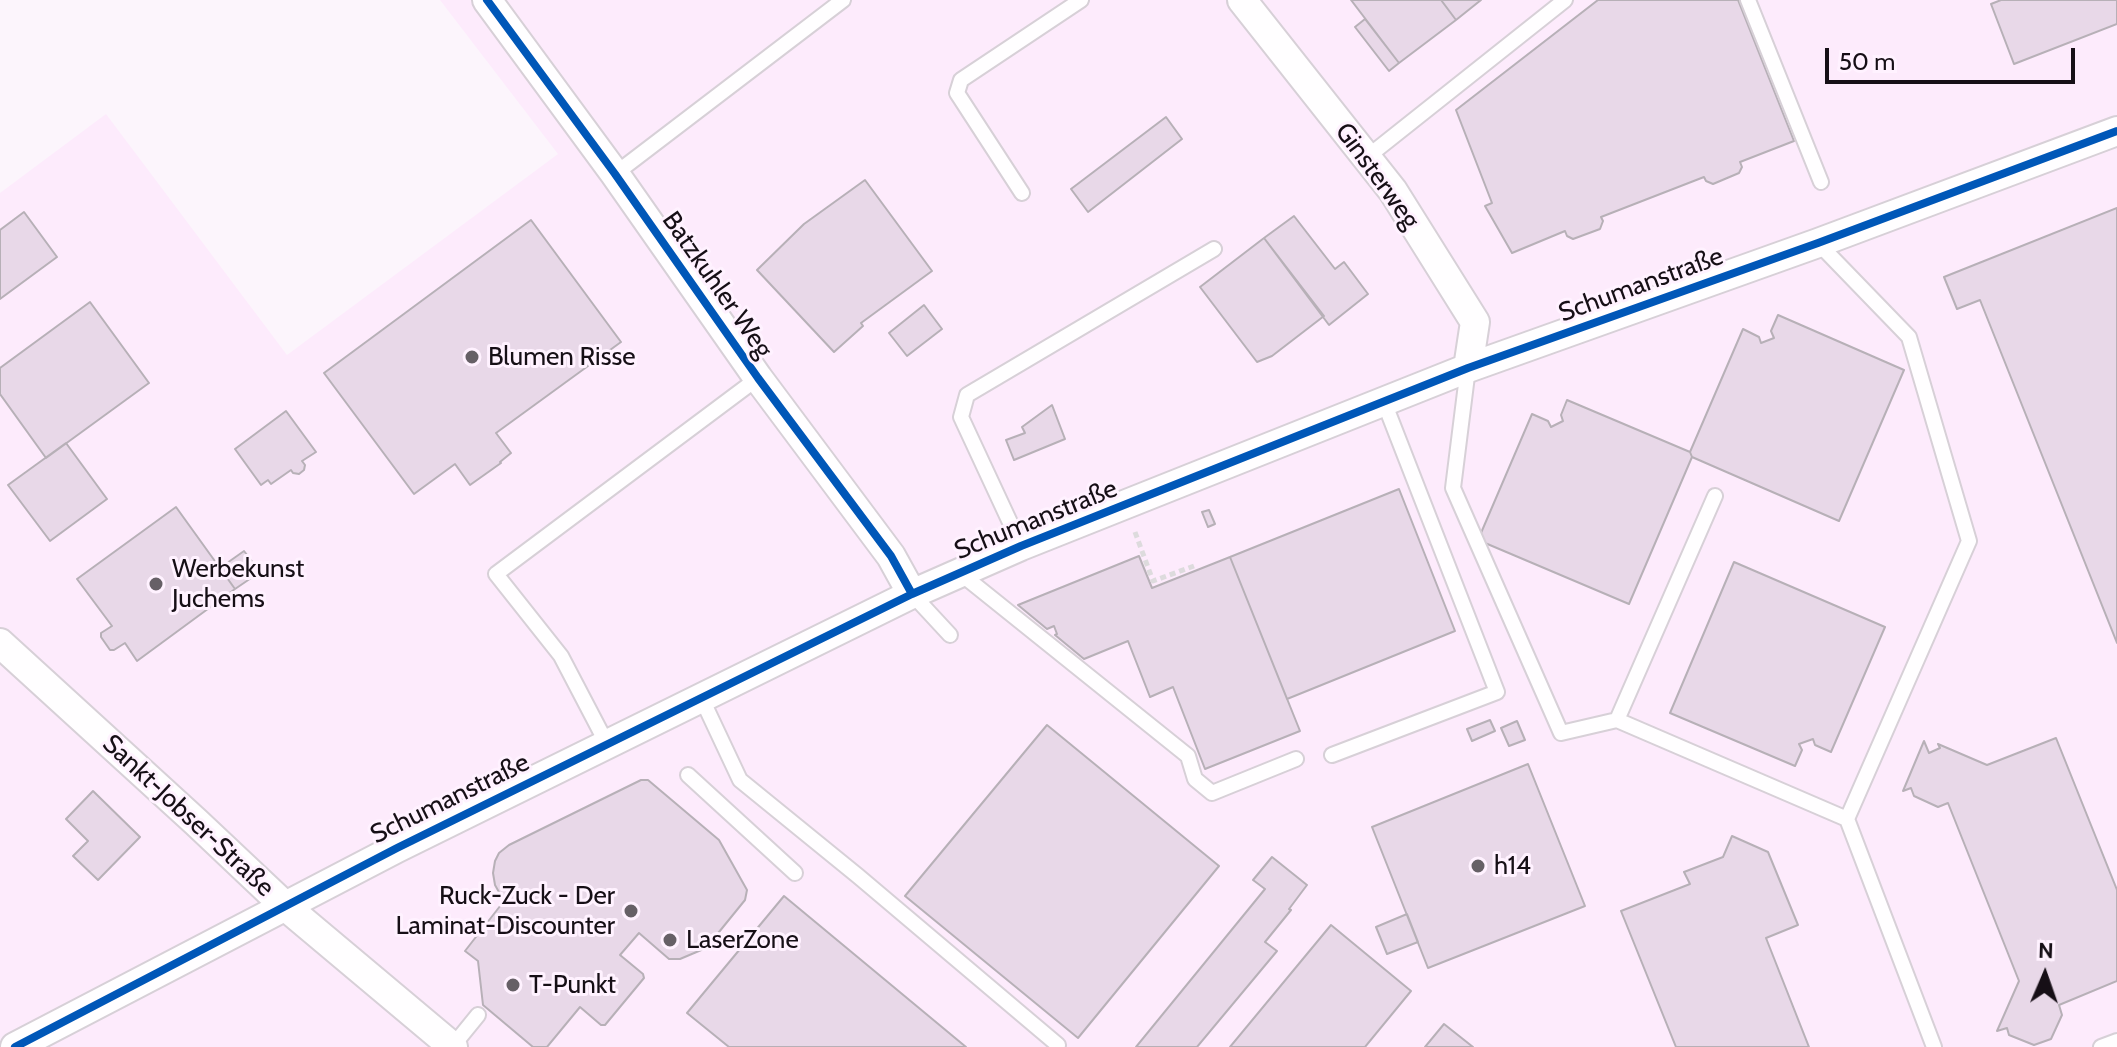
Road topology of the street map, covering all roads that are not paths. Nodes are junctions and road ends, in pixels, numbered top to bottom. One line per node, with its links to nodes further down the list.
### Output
1 (487, 0): 9 (street, Batzkuhler Weg)
2 (843, 0): 9 (lane)
3 (1081, 0): 11 (lane)
4 (1242, 0): 8 (street, Ginsterweg)
5 (1565, 0): 8 (lane)
6 (1748, 0): 10 (lane)
7 (2117, 131): 12 (street, Schumanstraße)
8 (1366, 158): 14 (street, Ginsterweg)
9 (615, 174): 15 (street, Batzkuhler Weg)
10 (1821, 182)
11 (1022, 193)
12 (1818, 243): 14 (street, Schumanstraße); 29 (lane)
13 (1214, 249): 18 (lane)
14 (1468, 368): 16 (street, Schumanstraße); 24 (lane)
15 (758, 378): 20 (street, Batzkuhler Weg); 25 (lane)
16 (1384, 402): 18 (street, Schumanstraße); 26 (lane)
17 (1715, 496): 24 (lane)
18 (1021, 546): 19 (street, Schumanstraße)
19 (959, 573): 20 (street, Schumanstraße); 27 (lane)
20 (912, 594): 21 (lane); 23 (street, Schumanstraße)
21 (950, 635)
22 (0, 643): 31 (street, Sankt-Jobser-Straße)
23 (701, 697): 25 (street, Schumanstraße); 34 (lane)
24 (1617, 720): 29 (lane)
25 (607, 744): 31 (street, Schumanstraße)
26 (1332, 755)
27 (1296, 759)
28 (688, 775): 30 (lane)
29 (1847, 819): 37 (lane)
30 (795, 873)
31 (285, 906): 35 (street, Schumanstraße); 36 (street, Sankt-Jobser-Straße)
32 (478, 1015): 36 (lane)
33 (2117, 1041): 38 (lane)
34 (1058, 1045)
35 (15, 1047)
36 (453, 1047)
37 (1934, 1047)
38 (2101, 1047)

